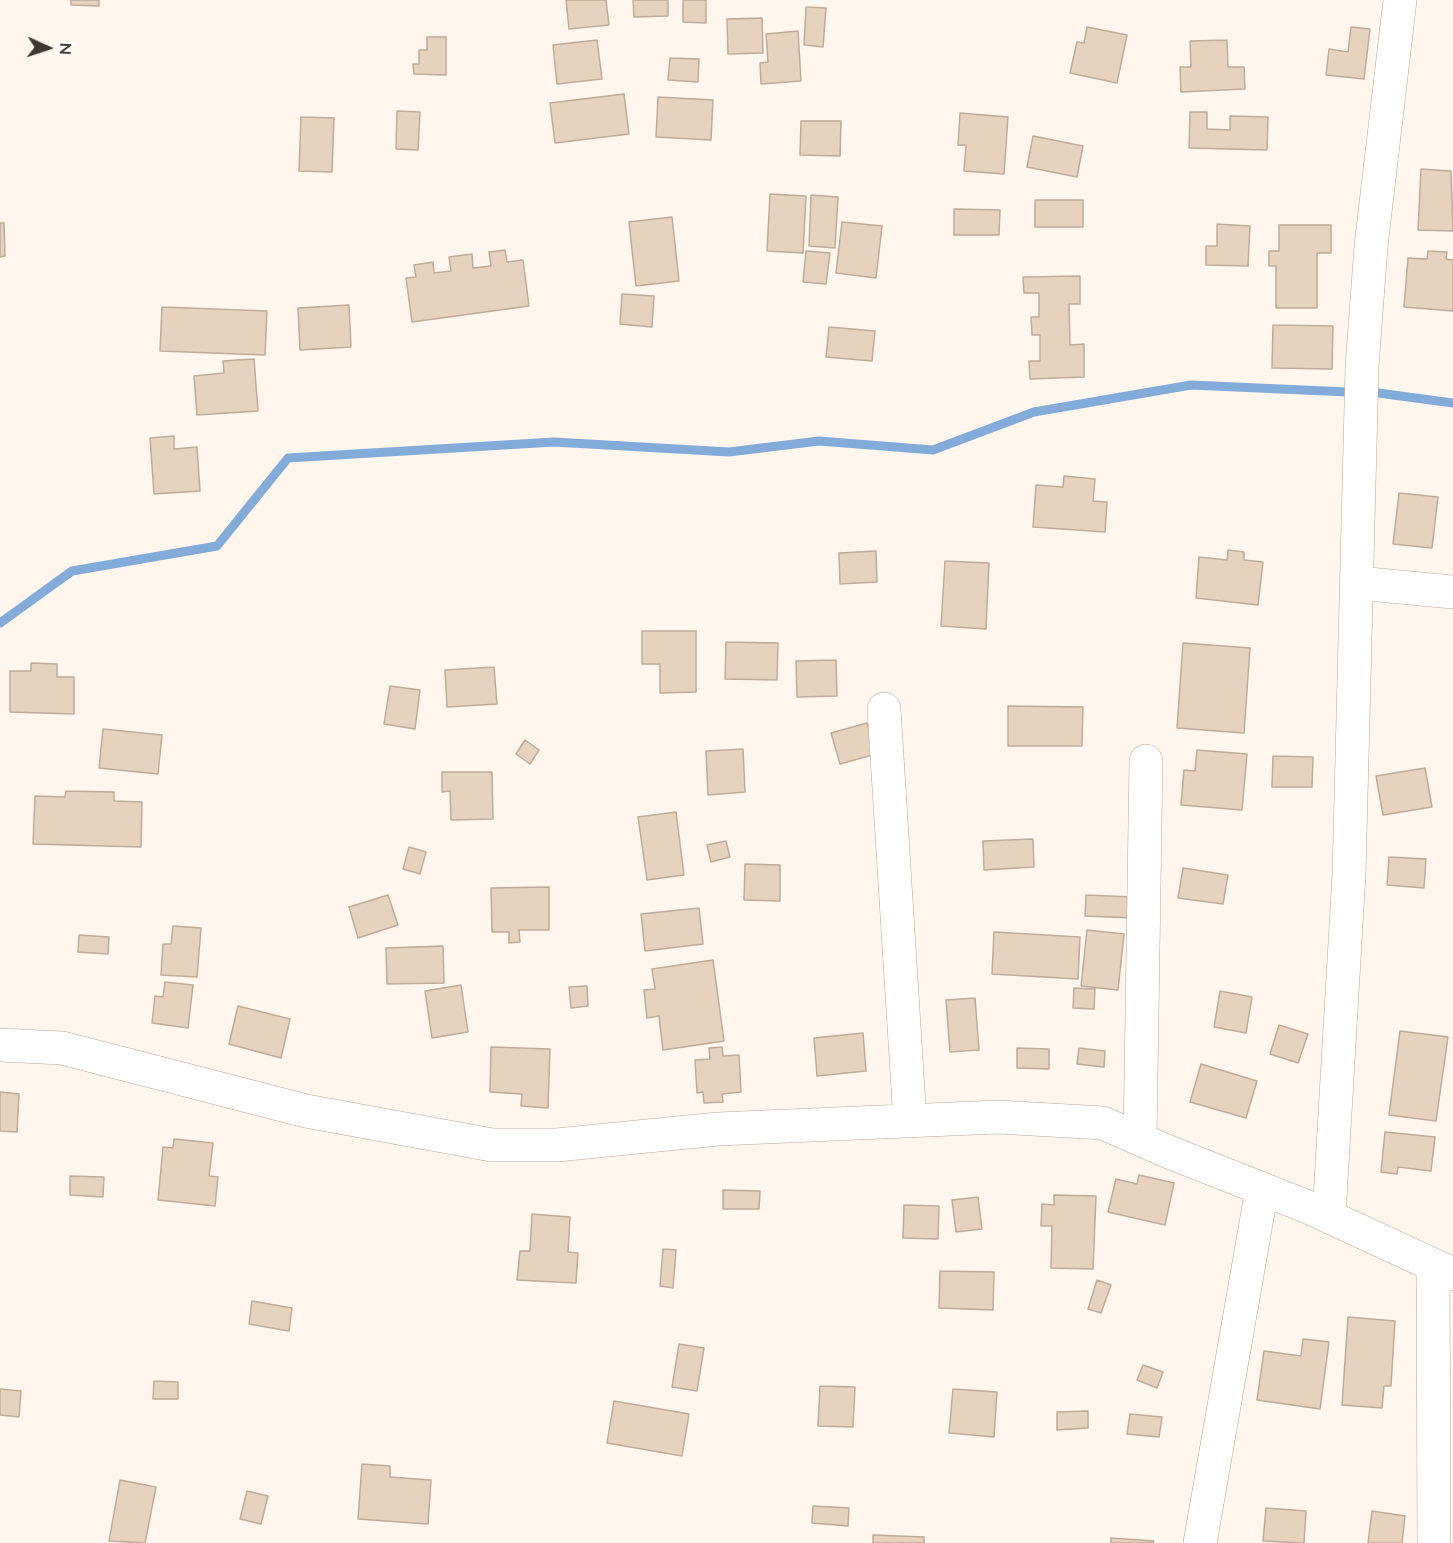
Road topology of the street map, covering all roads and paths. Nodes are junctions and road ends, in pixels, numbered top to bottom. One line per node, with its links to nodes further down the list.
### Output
1 (1400, 0): 2 (street)
2 (1358, 583): 3 (street); 10 (street)
3 (1453, 592)
4 (884, 709): 7 (street)
5 (1146, 760): 8 (street)
6 (0, 1045): 7 (street)
7 (910, 1121): 8 (street)
8 (1140, 1139): 9 (street)
9 (1262, 1189): 10 (street); 12 (street)
10 (1329, 1216): 11 (street)
11 (1443, 1270): 13 (street)
12 (1200, 1543)
13 (1434, 1543)

